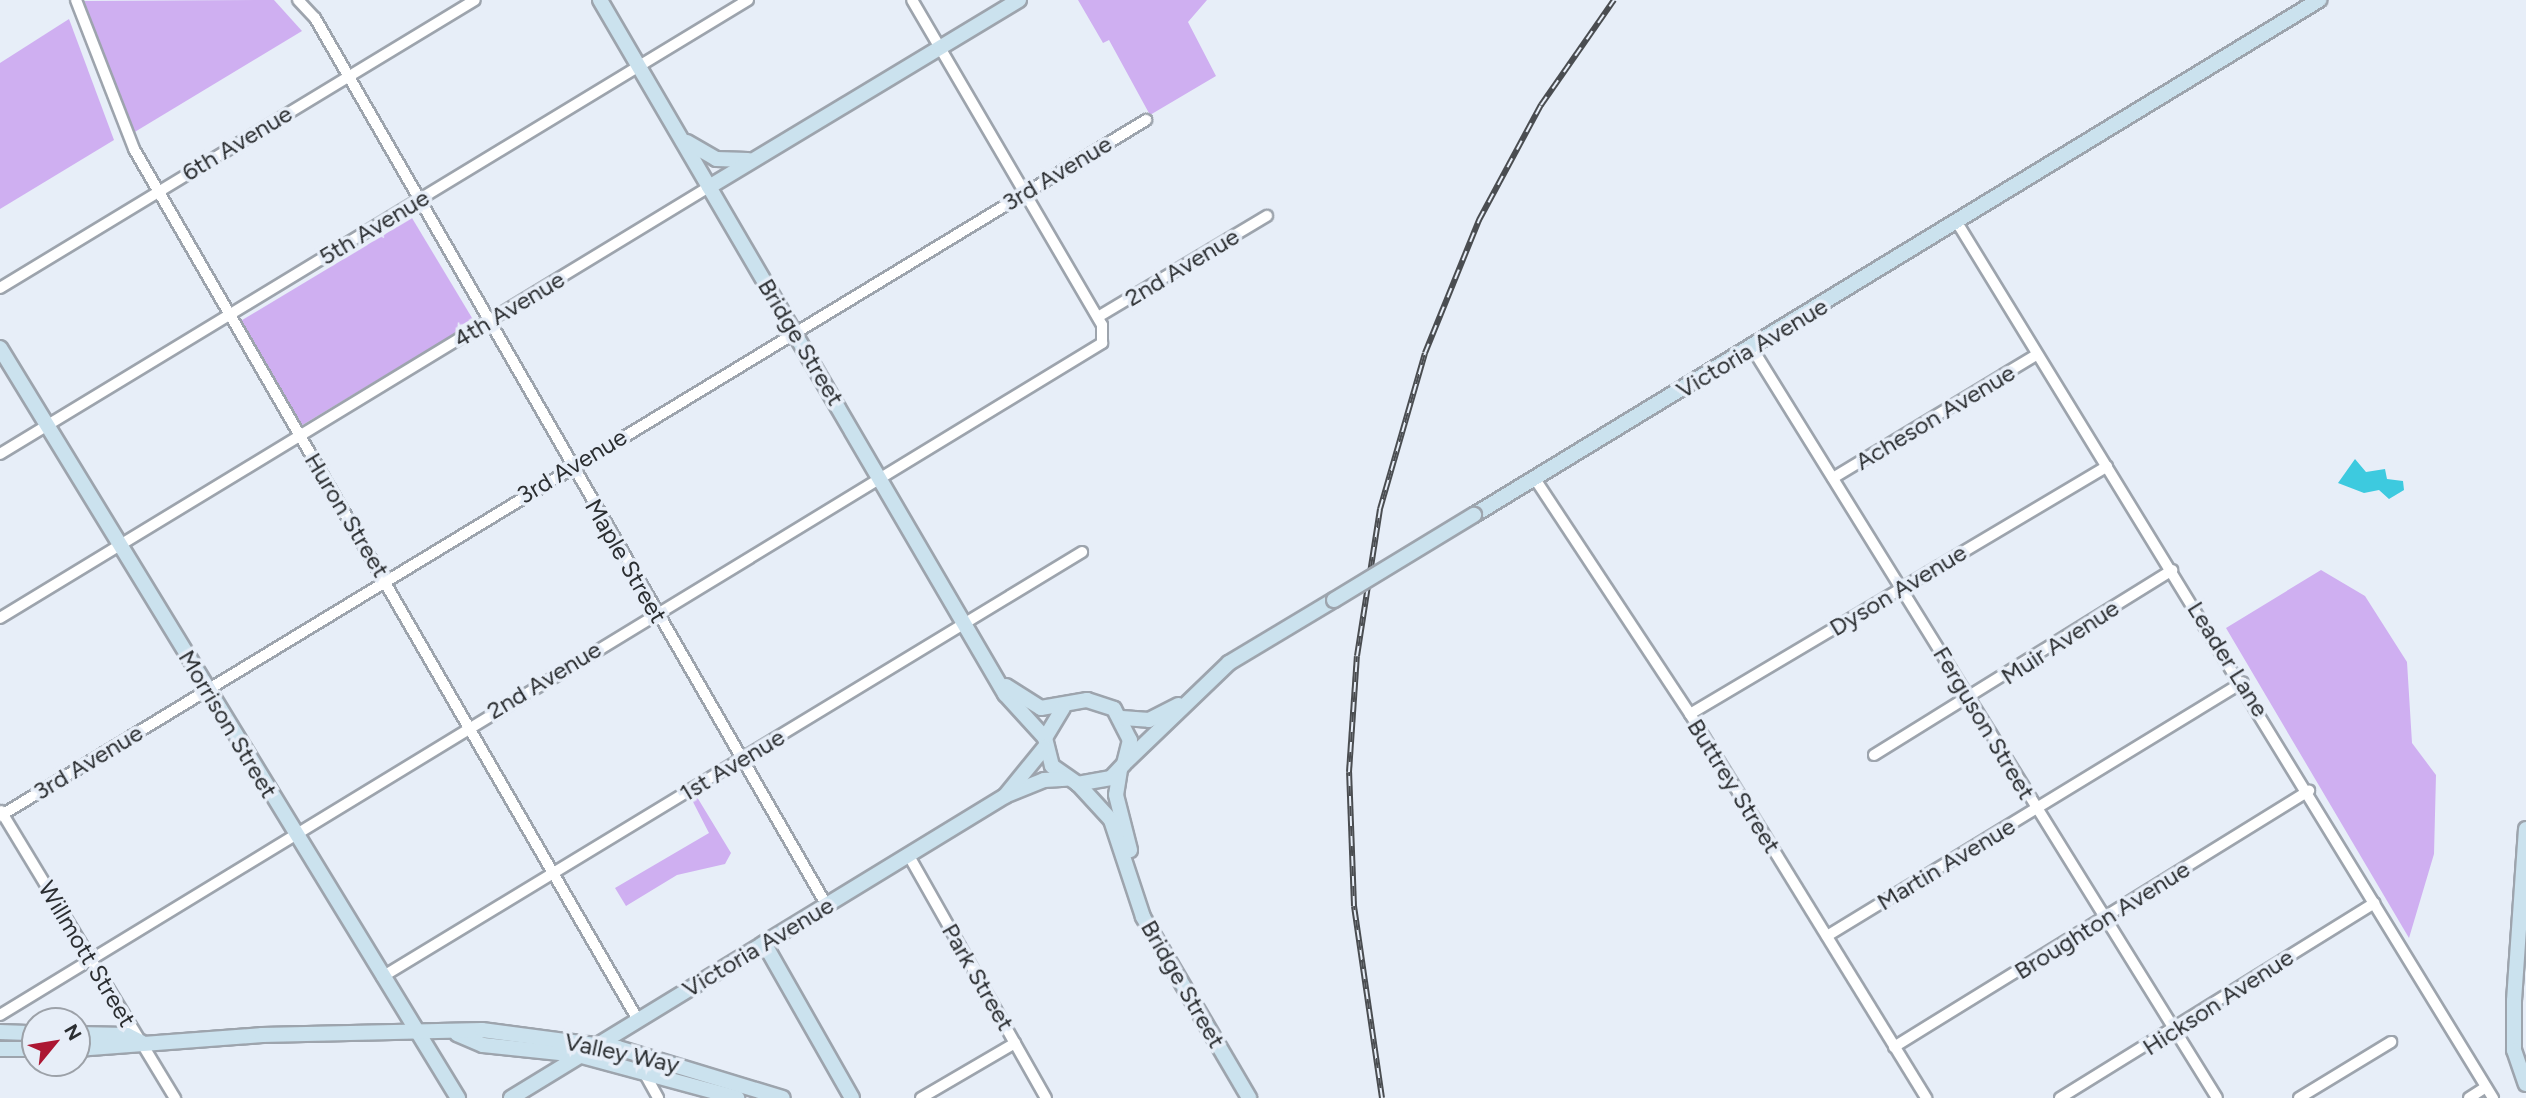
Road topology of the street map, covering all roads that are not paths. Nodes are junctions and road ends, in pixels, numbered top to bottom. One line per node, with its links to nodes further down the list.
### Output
1 (76, 0): 16 (street, Huron Street)
2 (298, 0): 11 (street, Maple Street)
3 (475, 0): 11 (street, 6th Avenue)
4 (600, 0): 10 (main road, Bridge Street)
5 (748, 0): 10 (street, 5th Avenue)
6 (912, 0): 9 (street)
7 (1019, 0): 9 (main road, 4th Avenue)
8 (2319, 0): 20 (main road, Victoria Avenue)
9 (940, 48): 14 (main road, 4th Avenue); 17 (street)
10 (639, 66): 13 (main road, Bridge Street); 18 (street, 5th Avenue)
11 (348, 76): 16 (street, 6th Avenue); 18 (street, Maple Street)
12 (1146, 120): 17 (street, 3rd Avenue)
13 (680, 136): 14 (main road); 15 (main road, Bridge Street)
14 (760, 157): 15 (main road, 4th Avenue)
15 (709, 187): 24 (street, 4th Avenue); 25 (main road, Bridge Street)
16 (159, 190): 21 (street, 6th Avenue); 22 (street, Huron Street)
17 (1025, 193): 23 (street); 25 (street, 3rd Avenue)
18 (417, 201): 22 (street, 5th Avenue); 24 (street, Maple Street)
19 (1267, 216): 23 (street, 2nd Avenue)
20 (1958, 225): 27 (main road, Victoria Avenue); 28 (street, Leader Lane)
21 (0, 288)
22 (228, 314): 29 (street, 5th Avenue); 30 (street, Huron Street)
23 (1098, 317): 34 (street, 2nd Avenue)
24 (488, 322): 30 (street, 4th Avenue); 33 (street, Maple Street)
25 (795, 332): 33 (street, 3rd Avenue); 34 (main road, Bridge Street)
26 (0, 348): 29 (main road, Morrison Street)
27 (1752, 348): 35 (street, Ferguson Street); 36 (main road, Victoria Avenue)
28 (2036, 355): 32 (street, Leader Lane); 35 (street, Acheson Avenue)
29 (47, 426): 31 (street, 5th Avenue); 37 (main road, Morrison Street)
30 (300, 436): 37 (street, 4th Avenue); 40 (street, Huron Street)
31 (0, 454)
32 (2107, 466): 39 (street, Leader Lane); 41 (street, Dyson Avenue)
33 (571, 467): 40 (street, 3rd Avenue); 42 (street, Maple Street)
34 (881, 477): 42 (street, 2nd Avenue); 44 (main road, Bridge Street)
35 (1833, 478): 41 (street, Ferguson Street)
36 (1535, 479): 48 (main road, Victoria Avenue, bridge); 51 (street, Buttrey Street)
37 (119, 543): 43 (street, 4th Avenue); 47 (main road, Morrison Street)
38 (1082, 552): 44 (street, 1st Avenue)
39 (2172, 570): 45 (street, Leader Lane); 49 (street, Muir Avenue)
40 (386, 579): 47 (street, 3rd Avenue); 53 (street, Huron Street)
41 (1902, 588): 49 (street, Ferguson Street); 51 (street, Dyson Avenue)
42 (656, 613): 53 (street, 2nd Avenue); 56 (street, Maple Street)
43 (0, 618)
44 (966, 623): 46 (main road, Bridge Street); 56 (street, 1st Avenue)
45 (2243, 682): 59 (street, Leader Lane); 61 (street, Martin Avenue)
46 (1002, 683): 50 (main road, Bridge Street); 54 (main road, Bridge Street)
47 (207, 690): 62 (street, 3rd Avenue); 64 (main road, Morrison Street)
48 (1189, 699): 52 (main road, Victoria Avenue); 57 (main road, Victoria Avenue)
49 (1969, 700): 55 (street, Muir Avenue); 61 (street, Ferguson Street)
50 (1063, 708): 52 (main road); 54 (main road)
51 (1690, 714): 71 (street, Buttrey Street)
52 (1122, 718): 57 (main road)
53 (471, 724): 64 (street, 2nd Avenue); 67 (street, Huron Street)
54 (1045, 743): 58 (main road); 60 (main road, Victoria Avenue)
55 (1874, 755)
56 (743, 758): 67 (street, 1st Avenue); 69 (street, Maple Street)
57 (1122, 767): 58 (main road); 66 (main road, Bridge Street)
58 (1072, 782): 60 (main road, Victoria Avenue); 66 (main road, Bridge Street)
59 (2309, 791): 68 (street, Leader Lane); 70 (street, Broughton Avenue)
60 (1005, 796): 65 (main road, Victoria Avenue)
61 (2036, 809): 70 (street, Ferguson Street); 71 (street, Martin Avenue)
62 (1, 813): 73 (street, Willmott Street)
63 (2526, 829): 94 (main road)
64 (293, 833): 73 (street, 2nd Avenue); 74 (main road, Morrison Street)
65 (909, 856): 69 (main road, Victoria Avenue); 85 (street, Park Street)
66 (1129, 865): 105 (main road, Bridge Street)
67 (555, 872): 74 (street, 1st Avenue); 76 (street, Huron Street)
68 (2374, 903): 78 (street, Hickson Avenue); 95 (street, Leader Lane)
69 (827, 905): 72 (main road, Victoria Avenue)
70 (2105, 918): 78 (street, Ferguson Street); 87 (street, Broughton Avenue)
71 (1827, 936): 87 (street, Buttrey Street)
72 (764, 943): 76 (main road, Victoria Avenue); 102 (main road)
73 (89, 960): 75 (street, 2nd Avenue); 83 (street, Willmott Street)
74 (382, 977): 77 (main road, Morrison Street)
75 (0, 1015)
76 (638, 1020): 86 (main road, Victoria Avenue); 92 (main road)
77 (415, 1030): 81 (main road, Valley Way); 83 (main road, Valley Way); 97 (main road, Morrison Street)
78 (2174, 1030): 107 (street, Hickson Avenue); 108 (street, Ferguson Street)
79 (0, 1032): 80 (main road)
80 (21, 1032)
81 (455, 1033): 86 (main road, Valley Way); 91 (main road, Valley Way)
82 (91, 1034): 83 (main road, Valley Way)
83 (141, 1042): 90 (main road, Valley Way); 96 (street, Willmott Street)
84 (2391, 1042): 109 (street)
85 (1015, 1043): 103 (street); 104 (street, Park Street)
86 (598, 1045): 91 (main road, Victoria Avenue); 92 (main road, Valley Way)
87 (1895, 1047): 106 (street, Buttrey Street)
88 (0, 1049): 89 (main road)
89 (21, 1049)
90 (91, 1049)
91 (578, 1055): 93 (main road, Valley Way); 98 (main road, Victoria Avenue)
92 (639, 1055): 101 (main road, Valley Way)
93 (646, 1076): 99 (street); 100 (main road, Valley Way)
94 (2526, 1084)
95 (2486, 1087): 110 (street); 111 (street, Leader Lane)
96 (175, 1098)
97 (458, 1098)
98 (511, 1098)
99 (658, 1098)
100 (737, 1098)
101 (783, 1098)
102 (852, 1098)
103 (921, 1098)
104 (1046, 1098)
105 (1249, 1098)
106 (1926, 1098)
107 (2060, 1098)
108 (2217, 1098)
109 (2299, 1098)
110 (2469, 1098)
111 (2493, 1098)

